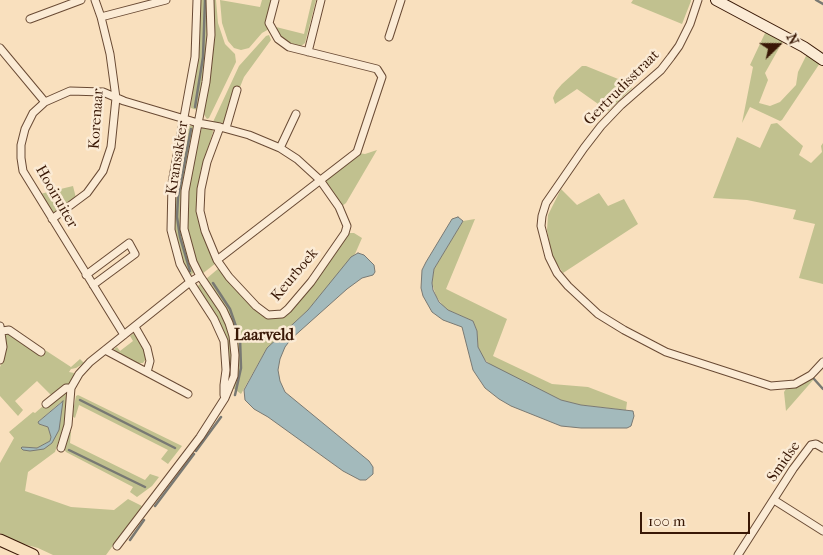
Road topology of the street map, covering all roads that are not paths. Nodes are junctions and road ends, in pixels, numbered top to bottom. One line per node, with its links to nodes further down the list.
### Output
1 (81, 0): 12 (street)
2 (95, 0): 11 (street, Korenaar)
3 (166, 0): 11 (street)
4 (197, 0): 21 (street, Kransakker)
5 (210, 0): 22 (street, Kransakker)
6 (276, 0): 15 (street)
7 (321, 0): 15 (street)
8 (401, 0): 13 (street)
9 (698, 0): 38 (street, Gertrudisstraat)
10 (716, 0): 16 (street)
11 (102, 17): 18 (street, Korenaar)
12 (30, 19)
13 (389, 37)
14 (1, 51): 19 (street)
15 (308, 52): 25 (street)
16 (823, 60)
17 (237, 90): 23 (street, Keurboek)
18 (116, 98): 19 (street, Hooiruiter); 21 (street, Hooiruiter); 26 (street, Korenaar)
19 (45, 102): 26 (street, Hooiruiter)
20 (296, 114): 24 (street)
21 (184, 118): 22 (street, Keurboek); 30 (street, Kransakker)
22 (198, 123): 23 (street, Keurboek); 29 (street, Kransakker)
23 (223, 128): 24 (street, Keurboek); 27 (street, Keurboek)
24 (280, 148): 25 (street, Keurboek)
25 (320, 180): 27 (street); 27 (street, Keurboek)
26 (52, 219): 28 (street, Hooiruiter)
27 (217, 260)
28 (86, 275): 31 (street, Hooiruiter); 31 (street)
29 (200, 276): 30 (street); 42 (street, Kransakker)
30 (190, 282): 32 (street); 42 (street, Kransakker)
31 (93, 285): 34 (street, Hooiruiter)
32 (135, 327): 34 (street); 39 (street)
33 (1, 329): 36 (street); 37 (street)
34 (124, 334): 35 (street)
35 (105, 350): 39 (street); 40 (street)
36 (41, 352)
37 (0, 360)
38 (823, 362)
39 (147, 372): 41 (street)
40 (71, 388): 43 (street); 44 (street)
41 (188, 394)
42 (225, 398): 49 (street, Kransakker)
43 (46, 404)
44 (60, 448)
45 (823, 448): 46 (street, Smidse)
46 (774, 500): 47 (street); 51 (street, Smidse)
47 (823, 531)
48 (0, 540): 50 (main road)
49 (117, 546)
50 (33, 555)
51 (739, 555)

